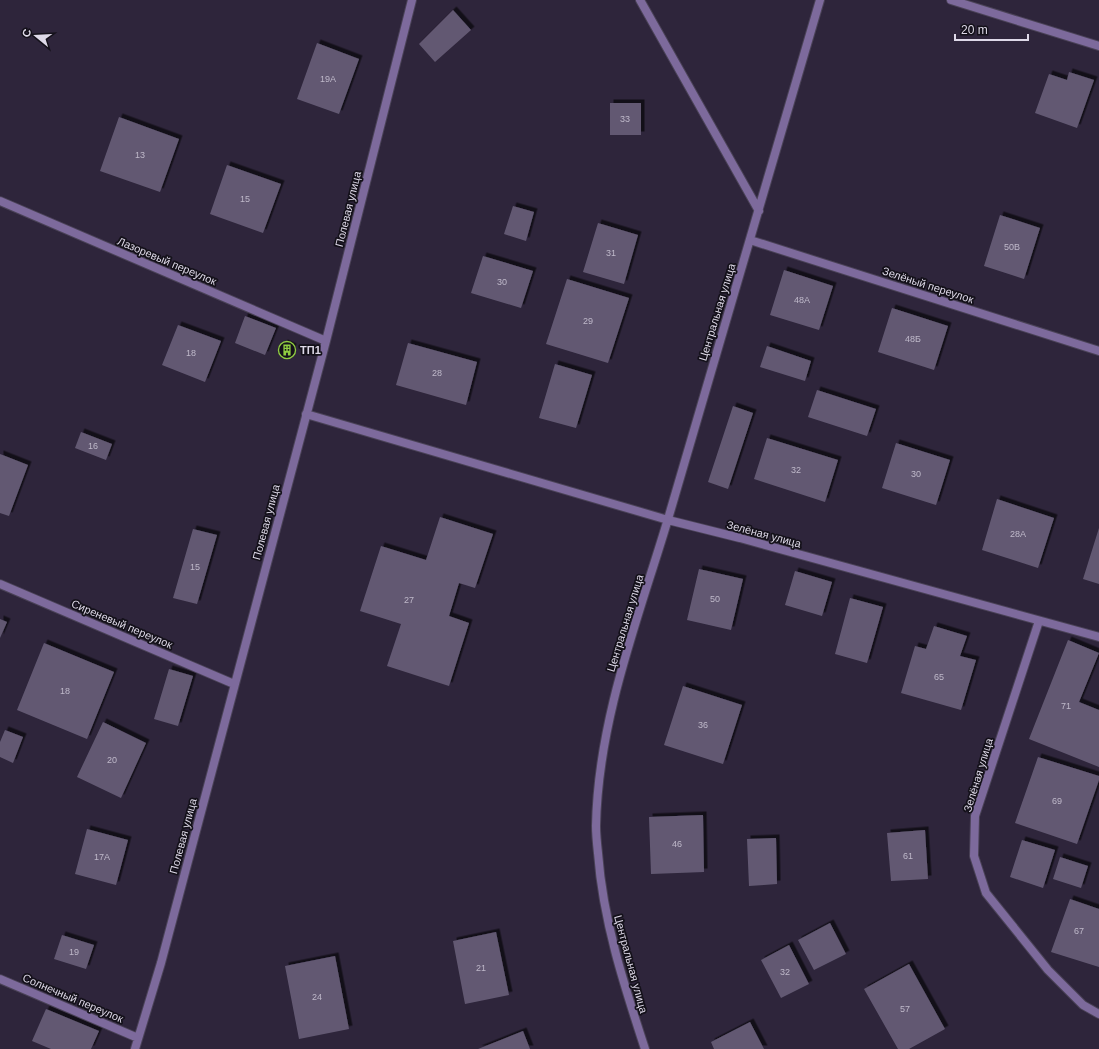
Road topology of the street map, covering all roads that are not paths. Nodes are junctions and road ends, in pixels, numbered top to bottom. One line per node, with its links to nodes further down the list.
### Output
1 (412, 0): 9 (street, Полевая улица)
2 (640, 0): 7 (street)
3 (820, 0): 7 (street, Центральная улица)
4 (951, 0): 5 (street)
5 (1099, 46)
6 (0, 201): 9 (street, Лазоревый переулок)
7 (759, 211): 8 (street, Центральная улица)
8 (750, 240): 10 (street, Зелёный переулок); 12 (street, Центральная улица)
9 (326, 341): 11 (street, Полевая улица)
10 (1099, 351)
11 (306, 414): 12 (street, Зелёная улица); 16 (street, Полевая улица)
12 (668, 520): 14 (street, Зелёная улица); 21 (street, Центральная улица)
13 (0, 584): 16 (street, Сиреневый переулок)
14 (1039, 621): 15 (street, Зелёная улица); 18 (street, Зелёная улица)
15 (1099, 637)
16 (234, 684): 19 (street, Полевая улица)
17 (0, 979): 19 (street, Солнечный переулок)
18 (1099, 1014)
19 (138, 1038): 20 (street, Полевая улица)
20 (135, 1049)
21 (645, 1049)

